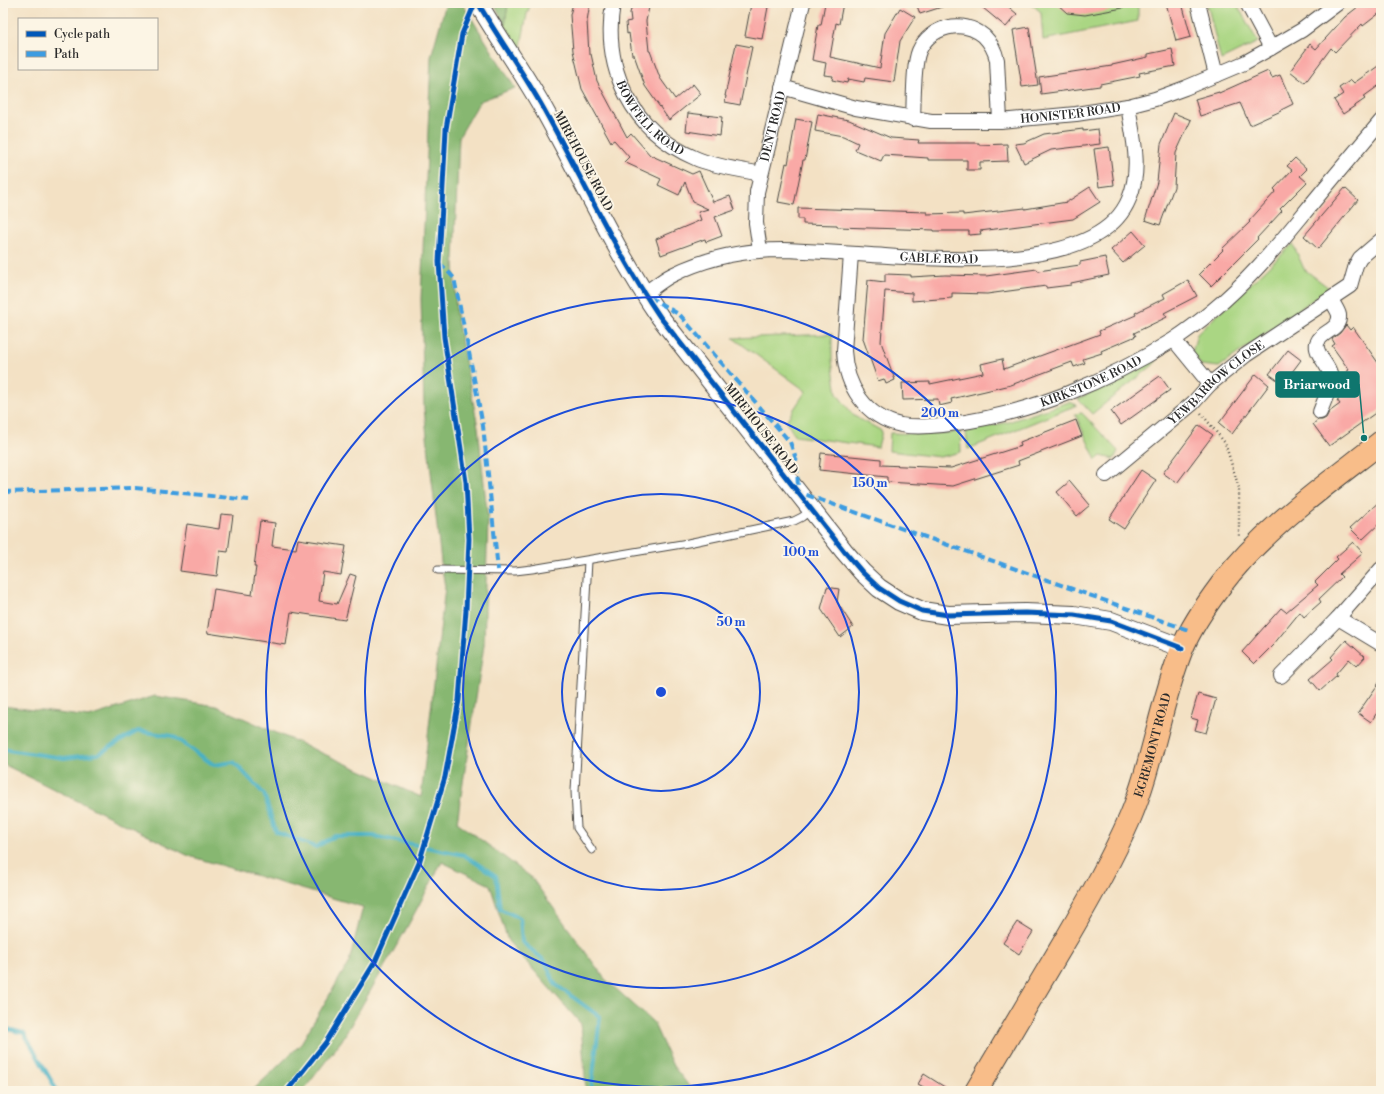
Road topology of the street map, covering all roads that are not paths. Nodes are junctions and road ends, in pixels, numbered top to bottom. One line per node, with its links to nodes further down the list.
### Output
1 (478, 3): 18 (street, MIREHOUSE ROAD)
2 (613, 3): 14 (street, BOWFELL ROAD)
3 (803, 3): 9 (street, DENT ROAD)
4 (1198, 3): 8 (street)
5 (1247, 3): 7 (street)
6 (1338, 3): 7 (street, HONISTER ROAD)
7 (1271, 48): 8 (street, HONISTER ROAD)
8 (1216, 75): 10 (street, HONISTER ROAD)
9 (782, 87): 11 (street, HONISTER ROAD); 14 (street, DENT ROAD)
10 (1128, 106): 12 (street, HONISTER ROAD); 17 (street, GABLE ROAD)
11 (913, 119): 12 (street, HONISTER ROAD); 12 (street)
12 (1000, 121)
13 (1381, 121): 20 (street, KIRKSTONE ROAD)
14 (760, 174): 16 (street, DENT ROAD)
15 (1381, 240): 19 (street, YEWBARROW CLOSE)
16 (760, 250): 17 (street, GABLE ROAD); 18 (street, GABLE ROAD)
17 (851, 254): 20 (street, KIRKSTONE ROAD)
18 (644, 294): 25 (street, MIREHOUSE ROAD)
19 (1331, 298): 21 (street, YEWBARROW CLOSE); 22 (street)
20 (1174, 340): 21 (street)
21 (1210, 384): 24 (street, YEWBARROW CLOSE)
22 (1320, 412)
23 (1381, 442): 31 (highway, EGREMONT ROAD)
24 (1106, 475)
25 (812, 509): 26 (lane); 31 (street, MIREHOUSE ROAD)
26 (588, 561): 27 (lane); 33 (lane)
27 (438, 570)
28 (1381, 570): 29 (street)
29 (1338, 618): 30 (street); 32 (street)
30 (1381, 644)
31 (1182, 648): 34 (highway, EGREMONT ROAD)
32 (1281, 676)
33 (592, 850)
34 (976, 1091)

